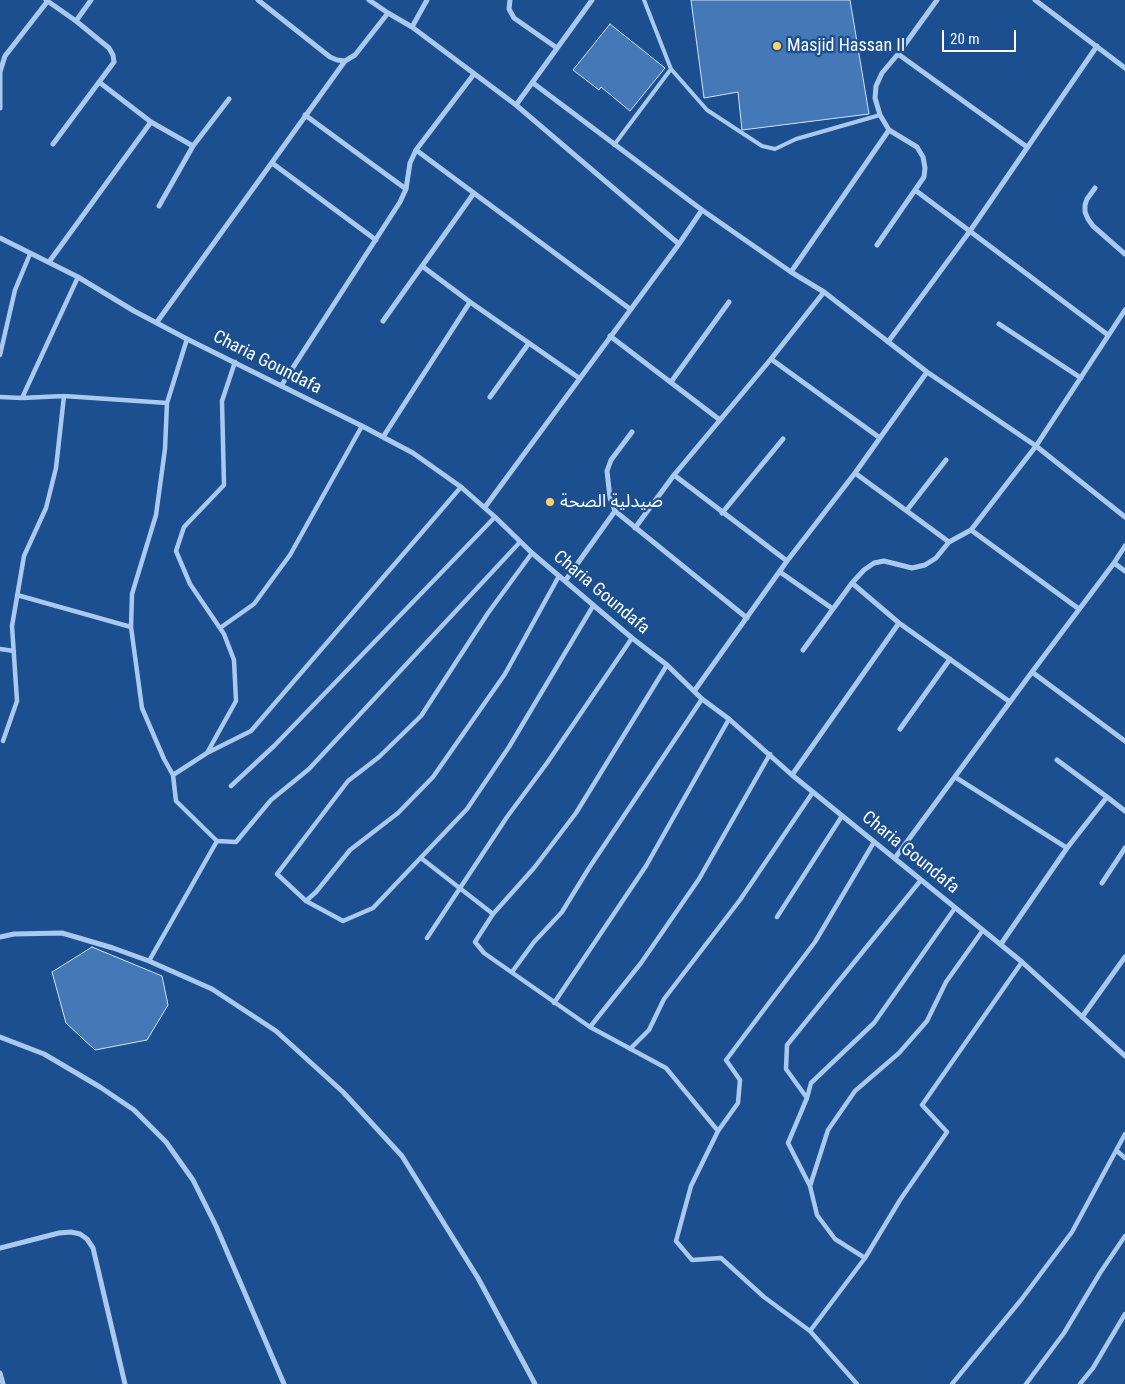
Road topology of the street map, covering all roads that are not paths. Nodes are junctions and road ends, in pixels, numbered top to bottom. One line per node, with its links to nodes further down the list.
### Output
1 (91, 0): 12 (street)
2 (258, 0): 17 (street)
3 (369, 0): 11 (street)
4 (427, 0): 13 (street)
5 (510, 0): 15 (street)
6 (592, 0): 15 (street)
7 (644, 0): 19 (lane)
8 (937, 0): 16 (street)
9 (1035, 0): 14 (street)
10 (46, 1): 12 (street); 25 (street)
11 (388, 13): 13 (street); 17 (street)
12 (76, 21): 21 (street)
13 (412, 27): 20 (street)
14 (1097, 46): 18 (street); 33 (street)
15 (557, 48): 22 (street)
16 (898, 54): 26 (street); 33 (street)
17 (345, 61): 27 (street)
18 (1125, 68)
19 (671, 69): 26 (lane); 31 (lane)
20 (474, 74): 24 (street); 34 (street)
21 (99, 82): 28 (street); 30 (street)
22 (533, 84): 24 (street); 31 (street)
23 (229, 99): 32 (street)
24 (516, 105): 45 (street)
25 (0, 108)
26 (880, 115): 29 (street)
27 (305, 116): 35 (street); 37 (street)
28 (151, 122): 32 (street); 49 (street)
29 (889, 130): 38 (street); 51 (street)
30 (54, 144)
31 (614, 145): 41 (street)
32 (193, 146): 40 (street)
33 (1027, 148): 42 (street)
34 (416, 150): 37 (street); 39 (street)
35 (272, 163): 44 (street); 59 (street)
36 (1095, 188): 48 (street)
37 (406, 189): 44 (street)
38 (915, 190): 42 (street); 46 (street)
39 (474, 193): 50 (street); 56 (street)
40 (159, 206)
41 (702, 210): 45 (street); 51 (street)
42 (970, 231): 61 (street); 64 (street)
43 (0, 238): 47 (street, Charia Goundafa)
44 (376, 240): 73 (street)
45 (679, 244): 56 (street)
46 (877, 245)
47 (30, 254): 49 (street, Charia Goundafa); 66 (street)
48 (1125, 254)
49 (49, 262): 52 (street, Charia Goundafa)
50 (422, 266): 54 (street); 58 (street)
51 (791, 272): 53 (street)
52 (78, 277): 59 (street, Charia Goundafa); 77 (street)
53 (824, 292): 64 (street); 67 (street)
54 (470, 302): 65 (street); 82 (street)
55 (729, 302): 72 (street)
56 (630, 309): 62 (street)
57 (1125, 310): 61 (street)
58 (383, 321)
59 (157, 322): 63 (street, Charia Goundafa)
60 (999, 324): 71 (street)
61 (1108, 335): 71 (street)
62 (610, 336): 70 (street); 72 (street)
63 (187, 339): 68 (street, Charia Goundafa); 78 (street)
64 (888, 342): 69 (street)
65 (529, 343): 70 (street); 76 (street)
66 (0, 355)
67 (771, 359): 79 (street); 83 (street)
68 (235, 362): 73 (street, Charia Goundafa); 116 (street)
69 (927, 372): 83 (street); 85 (street)
70 (579, 378): 90 (street)
71 (1080, 378): 85 (street)
72 (671, 382): 79 (street)
73 (281, 386): 80 (street, Charia Goundafa)
74 (64, 396): 77 (street); 78 (street); 109 (street)
75 (0, 397): 77 (street)
76 (490, 397)
77 (22, 398)
78 (166, 403): 115 (street)
79 (720, 420): 88 (street)
80 (362, 426): 82 (street, Charia Goundafa); 116 (street)
81 (632, 432): 92 (street)
82 (383, 437): 89 (street, Charia Goundafa)
83 (880, 438): 87 (street)
84 (783, 439): 93 (street)
85 (1036, 446): 95 (street); 97 (street)
86 (946, 460): 91 (street)
87 (855, 472): 91 (street); 102 (street)
88 (674, 475): 93 (street); 96 (street)
89 (461, 487): 90 (street, Charia Goundafa); 131 (street)
90 (485, 508): 94 (street, Charia Goundafa)
91 (907, 510): 99 (street)
92 (615, 511): 96 (street); 107 (street)
93 (722, 513): 102 (street)
94 (495, 517): 98 (street, Charia Goundafa); 137 (street)
95 (1125, 517)
96 (635, 528): 113 (street)
97 (971, 530): 99 (street); 112 (street)
98 (520, 542): 101 (street, Charia Goundafa); 142 (street)
99 (949, 542): 108 (street)
100 (1125, 546): 103 (street)
101 (532, 553): 106 (street, Charia Goundafa); 151 (street)
102 (787, 561): 105 (street)
103 (1114, 563): 104 (street); 112 (street)
104 (1125, 571)
105 (780, 572): 111 (street); 113 (street)
106 (559, 576): 107 (street, Charia Goundafa); 151 (street)
107 (565, 581): 110 (street, Charia Goundafa)
108 (852, 583): 111 (street); 114 (street)
109 (17, 595): 115 (street); 120 (street)
110 (594, 606): 117 (street, Charia Goundafa); 146 (street)
111 (833, 609): 119 (street)
112 (1079, 610): 123 (street)
113 (747, 618): 124 (street)
114 (899, 623): 121 (street); 135 (street)
115 (131, 627): 134 (street)
116 (220, 628): 131 (street)
117 (632, 638): 122 (street, Charia Goundafa); 150 (street)
118 (0, 649): 120 (street)
119 (803, 650)
120 (14, 651): 129 (street)
121 (950, 660): 126 (street); 128 (street)
122 (667, 665): 124 (street, Charia Goundafa); 153 (street)
123 (1032, 672): 126 (street); 130 (street)
124 (695, 690): 125 (street, Charia Goundafa)
125 (702, 699): 127 (street, Charia Goundafa); 162 (street)
126 (1010, 702): 136 (street)
127 (729, 719): 132 (street, Charia Goundafa); 163 (street)
128 (900, 729)
129 (3, 741)
130 (1125, 741)
131 (207, 753): 134 (street)
132 (770, 754): 135 (street, Charia Goundafa); 165 (street)
133 (1057, 760): 139 (street)
134 (173, 775): 142 (street)
135 (792, 775): 138 (street, Charia Goundafa)
136 (955, 777): 144 (street); 147 (street)
137 (231, 786)
138 (814, 792): 141 (street, Charia Goundafa); 167 (street)
139 (1107, 797): 140 (street); 144 (street)
140 (1125, 811)
141 (842, 816): 143 (street, Charia Goundafa); 154 (street)
142 (217, 841): 160 (street)
143 (874, 842): 147 (street, Charia Goundafa); 170 (street)
144 (1067, 848): 158 (street)
145 (1125, 848): 149 (street)
146 (421, 858): 150 (street); 151 (street)
147 (896, 858): 148 (street, Charia Goundafa)
148 (921, 880): 152 (street, Charia Goundafa); 169 (street)
149 (1102, 883)
150 (460, 888): 153 (street); 157 (street)
151 (306, 901)
152 (955, 908): 155 (street, Charia Goundafa); 169 (street)
153 (493, 914): 162 (street)
154 (777, 917)
155 (983, 930): 158 (street, Charia Goundafa); 174 (street)
156 (0, 937): 160 (street)
157 (426, 938)
158 (1001, 944): 161 (street, Charia Goundafa)
159 (1125, 956): 164 (street)
160 (149, 961): 184 (street)
161 (1022, 962): 164 (street, Charia Goundafa); 177 (street)
162 (512, 972): 163 (street)
163 (554, 1003): 165 (street)
164 (1082, 1017): 168 (street, Charia Goundafa)
165 (590, 1027): 167 (street)
166 (0, 1037): 183 (street)
167 (630, 1049): 170 (street)
168 (1125, 1056)
169 (807, 1098): 174 (street)
170 (718, 1131): 179 (street)
171 (1125, 1134): 172 (street)
172 (1117, 1151): 173 (street); 186 (street)
173 (1125, 1158)
174 (810, 1186): 177 (street)
175 (1125, 1236): 187 (street)
176 (0, 1248): 182 (street)
177 (864, 1258): 179 (street)
178 (1125, 1314): 188 (street)
179 (810, 1331): 185 (street)
180 (0, 1374): 181 (street)
181 (2, 1384)
182 (125, 1384)
183 (284, 1384)
184 (535, 1384)
185 (857, 1384)
186 (952, 1384)
187 (1026, 1384)
188 (1080, 1384)

